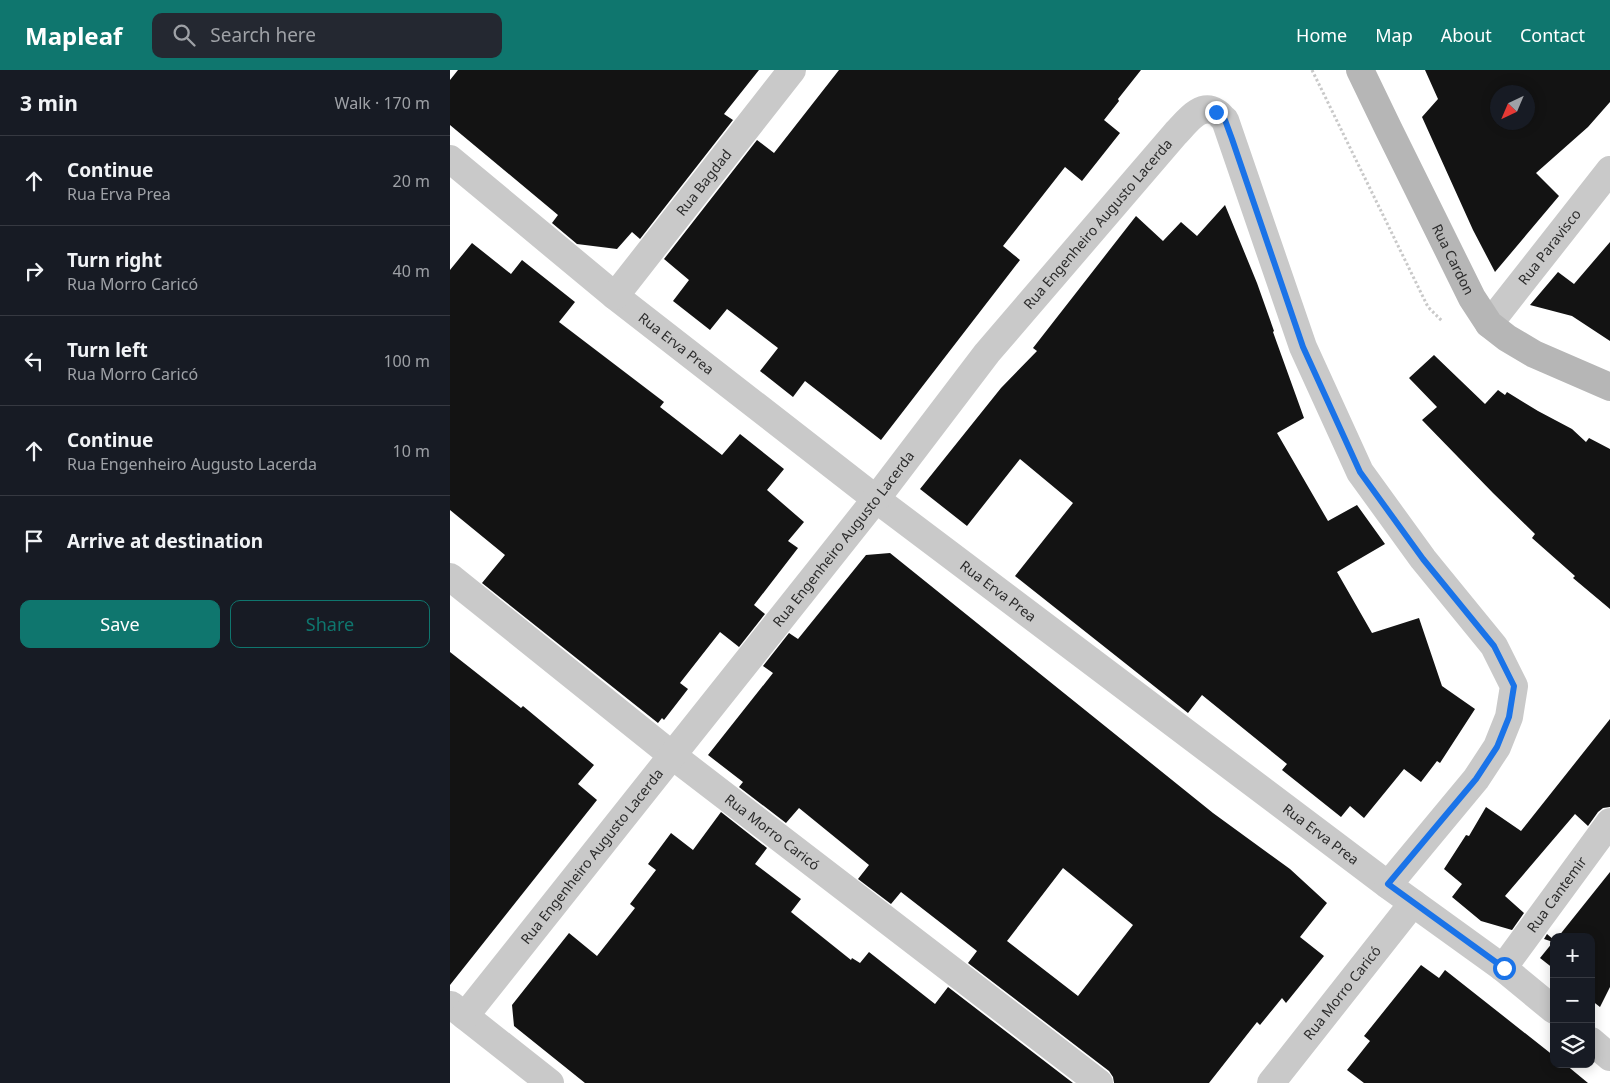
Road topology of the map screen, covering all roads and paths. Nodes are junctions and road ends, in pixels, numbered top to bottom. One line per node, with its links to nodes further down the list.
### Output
1 (792, 70): 5 (street, Rua Bagdad)
2 (1360, 70): 6 (street, Rua Cardon)
3 (450, 159): 5 (street, Rua Erva Prea)
4 (1610, 170): 6 (street, Rua Paravisco)
5 (615, 296): 8 (street, Rua Erva Prea)
6 (1489, 324): 7 (street, Rua Cardon)
7 (1610, 387)
8 (876, 500): 10 (street, Rua Engenheiro Augusto Lacerda); 12 (street, Rua Erva Prea); 12 (street, Rua Engenheiro Augusto Lacerda)
9 (450, 577): 10 (street, Rua Morro Caricó)
10 (673, 756): 16 (street, Rua Engenheiro Augusto Lacerda); 20 (street, Rua Morro Caricó)
11 (1610, 822): 14 (street, Rua Cantemir)
12 (1388, 884): 13 (street, Rua Erva Prea)
13 (1414, 903): 14 (street, Rua Erva Prea); 21 (street, Rua Morro Caricó)
14 (1504, 968): 15 (street, Rua Erva Prea)
15 (1550, 1007)
16 (458, 1010): 19 (street)
17 (1595, 1044): 18 (street)
18 (1610, 1057)
19 (550, 1083)
20 (1099, 1083)
21 (1270, 1083)

